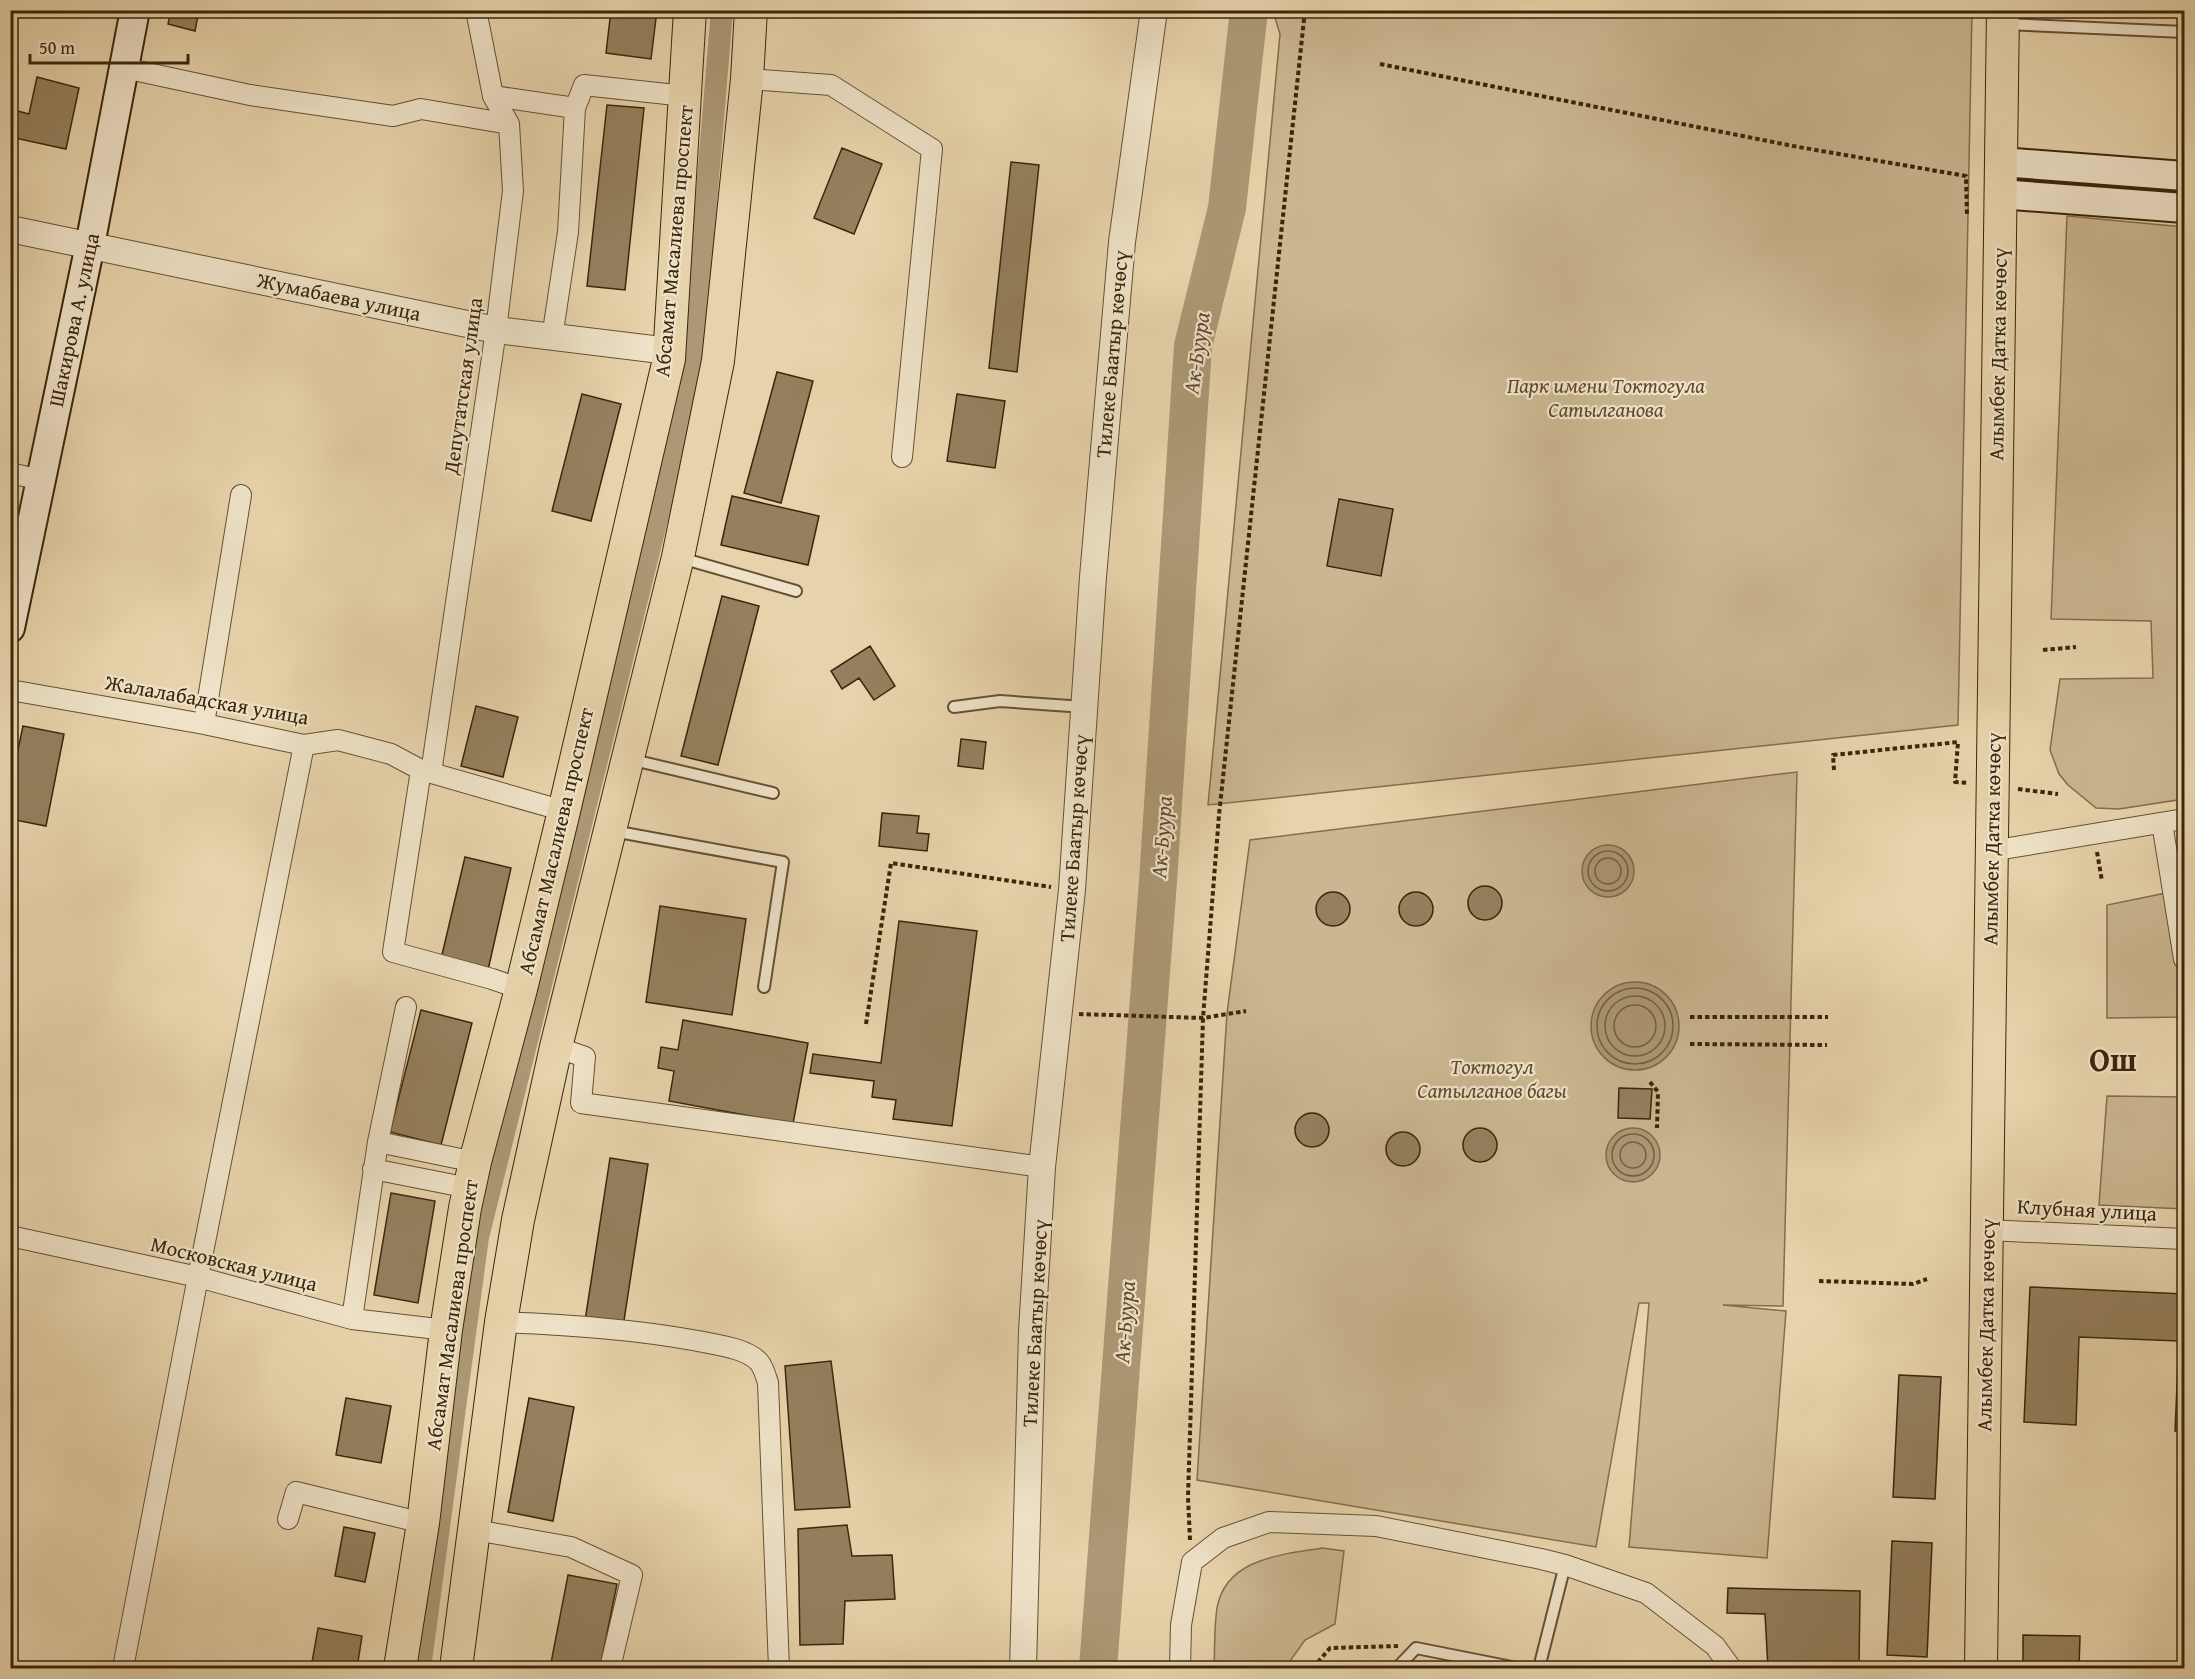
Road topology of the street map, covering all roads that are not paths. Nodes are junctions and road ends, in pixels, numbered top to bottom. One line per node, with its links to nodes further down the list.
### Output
1 (135, 10): 8 (main road, Шакирова А. улица)
2 (476, 10): 10 (street, Депутатская улица)
3 (690, 10): 11 (main road, Абсамат Масалиева проспект)
4 (752, 10): 9 (main road)
5 (1154, 10): 32 (street, Тилеке Баатыр көчөсү)
6 (2003, 17): 7 (lane); 14 (main road, Алымбек Датка көчөсү)
7 (2184, 32)
8 (124, 68): 13 (street); 19 (main road, Шакирова А. улица)
9 (747, 79): 23 (street); 27 (main road)
10 (493, 96): 12 (street); 13 (street, Депутатская улица)
11 (685, 96): 12 (street); 22 (main road, Абсамат Масалиева проспект)
12 (575, 108): 21 (street)
13 (509, 124): 20 (street, Депутатская улица)
14 (2001, 162): 15 (main road); 16 (main road, Алымбек Датка көчөсү)
15 (2184, 176)
16 (2000, 194): 17 (main road); 42 (main road, Алымбек Датка көчөсү)
17 (2184, 208)
18 (10, 229): 19 (street, Жумабаева улица)
19 (90, 245): 20 (street, Жумабаева улица); 25 (main road, Шакирова А. улица)
20 (496, 330): 21 (street, Жумабаева улица); 36 (street, Депутатская улица)
21 (552, 338): 22 (street, Жумабаева улица)
22 (669, 351): 38 (main road, Абсамат Масалиева проспект)
23 (902, 458)
24 (10, 473): 25 (street)
25 (41, 480): 29 (main road, Шакирова А. улица)
26 (241, 495): 33 (street)
27 (678, 557): 28 (lane); 35 (main road)
28 (796, 591)
29 (10, 628)
30 (10, 690): 33 (street, Жалалабадская улица)
31 (954, 706): 32 (lane)
32 (1084, 707): 49 (street, Тилеке Баатыр көчөсү)
33 (204, 724): 34 (street, Жалалабадская улица)
34 (304, 745): 36 (street, Жалалабадская улица); 55 (street)
35 (629, 759): 37 (lane); 41 (main road)
36 (426, 771): 38 (street, Жалалабадская улица); 45 (street, Депутатская улица)
37 (773, 793)
38 (564, 811): 45 (main road, Абсамат Масалиева проспект)
39 (2184, 819): 40 (street)
40 (2162, 823): 42 (street); 43 (street)
41 (610, 830): 44 (lane); 47 (main road)
42 (1991, 851): 52 (main road, Алымбек Датка көчөсү)
43 (2184, 959)
44 (764, 987)
45 (521, 988): 51 (main road, Абсамат Масалиева проспект)
46 (406, 1006): 48 (street)
47 (556, 1047): 49 (street); 57 (main road)
48 (378, 1142): 50 (street); 51 (street)
49 (1042, 1167): 68 (street, Тилеке Баатыр көчөсү)
50 (373, 1169): 51 (street); 56 (street)
51 (472, 1175): 58 (main road, Абсамат Масалиева проспект)
52 (1987, 1230): 54 (street, Клубная улица); 74 (main road, Алымбек Датка көчөсү)
53 (10, 1236): 55 (street, Московская улица)
54 (2184, 1239)
55 (198, 1277): 56 (street, Московская улица); 63 (street)
56 (352, 1319): 58 (street, Московская улица)
57 (501, 1322): 61 (main road); 67 (street)
58 (446, 1330): 60 (main road, Абсамат Масалиева проспект)
59 (288, 1520): 60 (street)
60 (423, 1523): 64 (main road, Абсамат Масалиева проспект)
61 (475, 1530): 65 (main road); 66 (street)
62 (1565, 1565): 69 (street); 72 (lane); 73 (street)
63 (123, 1668)
64 (400, 1668)
65 (456, 1668)
66 (610, 1668)
67 (779, 1668)
68 (1023, 1668)
69 (1180, 1668)
70 (1397, 1668): 71 (lane)
71 (1517, 1668)
72 (1539, 1668)
73 (1731, 1668)
74 (1981, 1668)

